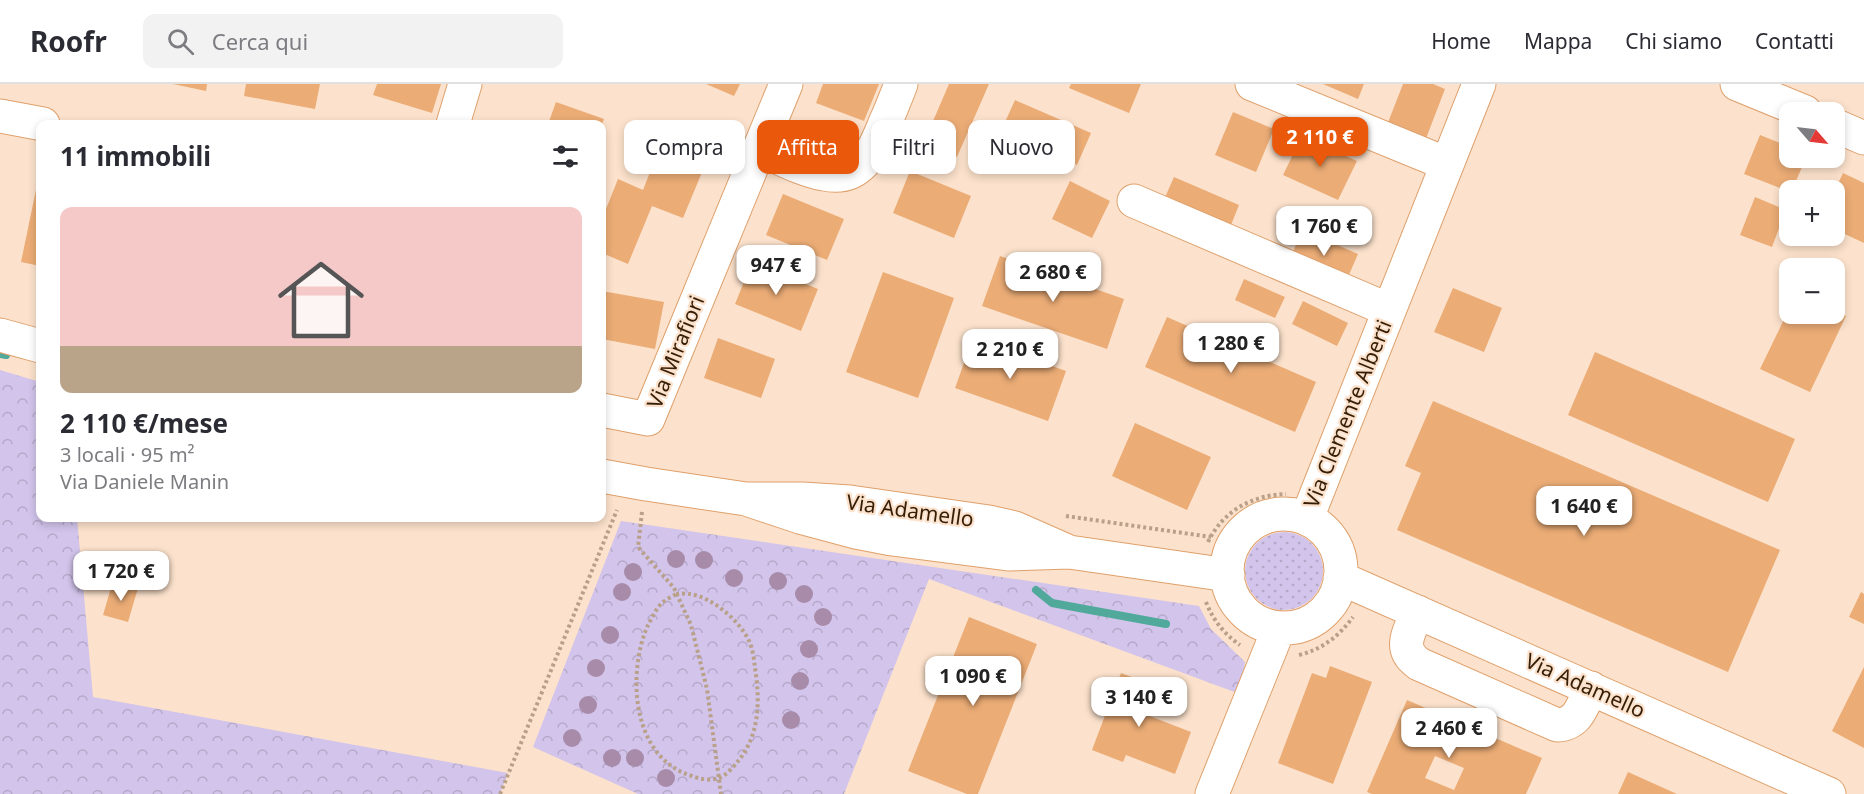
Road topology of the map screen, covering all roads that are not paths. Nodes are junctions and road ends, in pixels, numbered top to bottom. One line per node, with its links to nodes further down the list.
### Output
1 (465, 84): 9 (street)
2 (786, 84): 10 (street, Via Mirafiori)
3 (901, 84): 16 (street)
4 (1252, 84): 15 (street)
5 (1479, 84): 15 (street, Via Clemente Alberti)
6 (1737, 84): 7 (street)
7 (1781, 102)
8 (0, 116): 11 (street)
9 (454, 120)
10 (771, 120)
11 (36, 123)
12 (1845, 130): 13 (street)
13 (1864, 138)
14 (757, 154): 23 (street, Via Mirafiori)
15 (1447, 164): 20 (street, Via Clemente Alberti)
16 (859, 167)
17 (824, 174): 18 (street)
18 (844, 174)
19 (1134, 201): 20 (street, Via Clemente Alberti)
20 (1389, 310): 25 (street, Via Clemente Alberti)
21 (0, 335): 22 (street)
22 (36, 345)
23 (606, 411)
24 (615, 478): 26 (street, Via Adamello)
25 (1301, 506): 26 (street, Via Clemente Alberti); 27 (street, Via Clemente Alberti)
26 (1215, 573): 29 (street, Via Clemente Alberti)
27 (1340, 578): 28 (street, Via Adamello); 29 (street)
28 (1418, 612): 30 (street, Via Adamello); 30 (street)
29 (1274, 641): 31 (street)
30 (1591, 688): 32 (street, Via Adamello)
31 (1212, 794)
32 (1829, 794)

